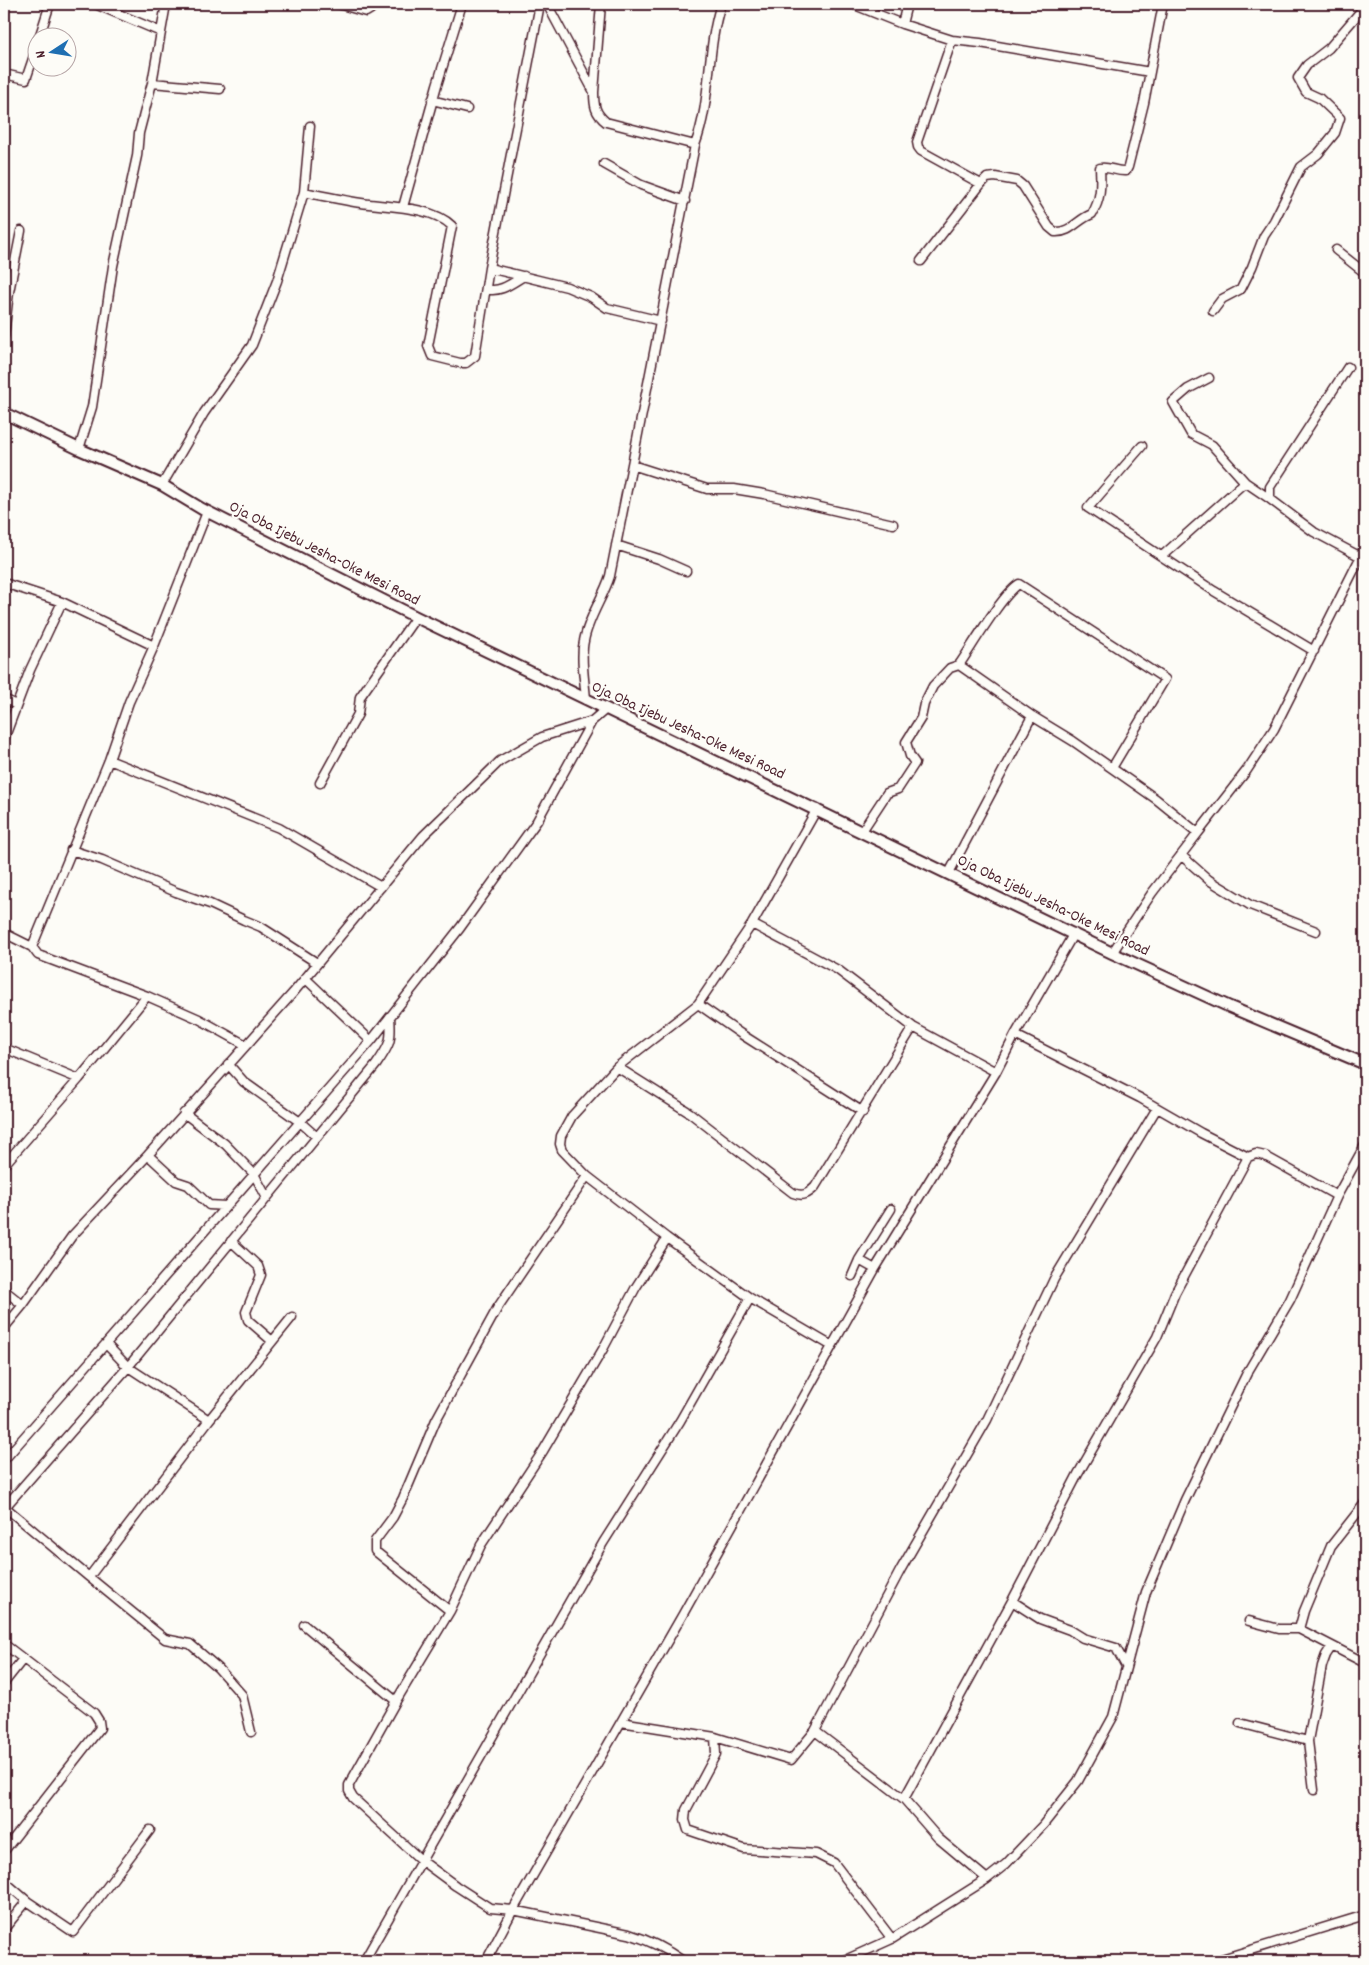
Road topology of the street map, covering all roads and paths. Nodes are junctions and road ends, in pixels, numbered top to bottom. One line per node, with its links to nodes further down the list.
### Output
1 (50, 4): 16 (street)
2 (95, 4): 17 (street)
3 (166, 4): 17 (street)
4 (338, 4): 5 (street)
5 (372, 4)
6 (462, 4): 26 (street)
7 (540, 4): 38 (street)
8 (547, 4): 25 (street)
9 (601, 4): 25 (street)
10 (721, 4): 29 (street)
11 (852, 4): 15 (street)
12 (907, 4): 15 (street)
13 (1163, 4): 19 (street)
14 (1365, 6): 42 (street)
15 (902, 24): 18 (street)
16 (41, 28)
17 (161, 32): 22 (street)
18 (952, 40): 19 (street); 31 (street)
19 (1150, 72): 31 (street)
20 (28, 73): 21 (street)
21 (4, 75): 23 (street)
22 (152, 83): 24 (street); 49 (street)
23 (4, 84)
24 (220, 89)
25 (594, 92): 29 (street)
26 (432, 100): 27 (street); 34 (street)
27 (468, 109)
28 (310, 126): 32 (street)
29 (695, 145): 33 (street)
30 (604, 164): 33 (street)
31 (981, 184): 37 (street)
32 (304, 192): 34 (street); 52 (street)
33 (685, 201): 43 (street)
34 (403, 207): 41 (street)
35 (21, 231): 44 (street)
36 (1336, 250): 39 (street)
37 (921, 261)
38 (489, 268): 40 (street); 41 (street)
39 (1365, 273)
40 (524, 276): 41 (street); 43 (street)
41 (486, 289)
42 (1213, 311)
43 (661, 321): 50 (street)
44 (4, 336)
45 (1348, 367): 53 (street)
46 (1209, 378): 51 (street)
47 (4, 413): 49 (main road, Oja Oba Ijebu Jesha-Oke Mesi Road)
48 (1142, 446): 58 (street)
49 (79, 450): 52 (main road, Oja Oba Ijebu Jesha-Oke Mesi Road)
50 (632, 465): 55 (street); 56 (street)
51 (1246, 482): 53 (street); 58 (street)
52 (162, 485): 54 (main road, Oja Oba Ijebu Jesha-Oke Mesi Road)
53 (1270, 499): 59 (street)
54 (207, 512): 63 (main road, Oja Oba Ijebu Jesha-Oke Mesi Road); 64 (street)
55 (893, 524)
56 (616, 545): 60 (street); 68 (street)
57 (1365, 548): 59 (street)
58 (1162, 556): 65 (street)
59 (1361, 557): 65 (street)
60 (686, 571)
61 (4, 583): 62 (street)
62 (62, 602): 64 (street); 69 (street)
63 (416, 617): 68 (main road, Oja Oba Ijebu Jesha-Oke Mesi Road); 76 (street)
64 (154, 646): 74 (street)
65 (1314, 651): 79 (street)
66 (959, 665): 71 (street); 75 (street); 78 (street)
67 (4, 699): 69 (street)
68 (586, 700): 70 (main road, Oja Oba Ijebu Jesha-Oke Mesi Road)
69 (16, 705): 73 (street)
70 (606, 709): 72 (street); 77 (main road, Oja Oba Ijebu Jesha-Oke Mesi Road)
71 (1032, 716): 75 (street); 82 (street)
72 (592, 721): 83 (street); 94 (street)
73 (4, 739)
74 (109, 760): 80 (street); 83 (street)
75 (1112, 768): 79 (street)
76 (320, 783)
77 (817, 809): 78 (main road, Oja Oba Ijebu Jesha-Oke Mesi Road); 84 (street)
78 (862, 831): 82 (main road, Oja Oba Ijebu Jesha-Oke Mesi Road)
79 (1198, 833): 81 (street)
80 (71, 850): 88 (street); 90 (street)
81 (1182, 856): 85 (street); 89 (street)
82 (949, 872): 87 (main road, Oja Oba Ijebu Jesha-Oke Mesi Road)
83 (381, 887): 90 (street)
84 (752, 924): 93 (street); 95 (street)
85 (1316, 932)
86 (4, 933): 88 (street)
87 (1074, 933): 89 (main road, Oja Oba Ijebu Jesha-Oke Mesi Road); 96 (street)
88 (32, 947): 92 (street)
89 (1112, 952): 101 (main road, Oja Oba Ijebu Jesha-Oke Mesi Road)
90 (317, 964): 91 (street)
91 (305, 978): 97 (street); 98 (street)
92 (147, 996): 98 (street); 104 (street)
93 (698, 1004): 102 (street); 107 (street)
94 (390, 1017): 97 (street); 109 (street)
95 (913, 1027): 103 (street); 107 (street)
96 (1015, 1035): 103 (street); 105 (street)
97 (370, 1041): 108 (street)
98 (246, 1045): 100 (street)
99 (4, 1048): 104 (street)
100 (228, 1064): 106 (street); 108 (street)
101 (1365, 1064)
102 (617, 1067): 107 (street); 115 (street)
103 (996, 1072): 123 (street)
104 (79, 1079): 113 (street)
105 (1157, 1108): 112 (street); 153 (street)
106 (184, 1112): 111 (street); 114 (street)
107 (863, 1112)
108 (300, 1122): 109 (street); 114 (street)
109 (317, 1137): 117 (street)
110 (1365, 1145): 116 (street)
111 (148, 1155): 118 (street); 127 (street)
112 (1248, 1157): 116 (street); 139 (street)
113 (4, 1164)
114 (254, 1174): 117 (street); 118 (street)
115 (587, 1176): 120 (street); 140 (street)
116 (1337, 1196): 148 (street)
117 (267, 1198): 121 (street)
118 (226, 1206): 131 (street)
119 (890, 1209): 122 (street)
120 (668, 1238): 126 (street); 140 (street)
121 (232, 1241): 130 (street); 133 (street)
122 (859, 1260): 123 (street); 124 (street)
123 (875, 1269): 132 (street)
124 (852, 1276)
125 (4, 1290): 127 (street)
126 (750, 1298): 132 (street); 161 (street)
127 (24, 1305): 129 (street)
128 (292, 1317): 130 (street)
129 (4, 1328)
130 (272, 1341): 134 (street)
131 (106, 1344): 133 (street); 135 (street)
132 (832, 1346): 151 (street)
133 (128, 1367): 134 (street); 137 (street)
134 (210, 1420): 138 (street)
135 (4, 1460)
136 (1365, 1503): 143 (street)
137 (4, 1507): 138 (street)
138 (89, 1577): 154 (street)
139 (1012, 1601): 148 (street); 158 (street)
140 (450, 1611): 150 (street)
141 (1248, 1621): 143 (street)
142 (304, 1625): 150 (street)
143 (1298, 1629): 145 (street)
144 (4, 1644): 146 (street)
145 (1332, 1646): 147 (street); 156 (street)
146 (24, 1659): 149 (street); 160 (street)
147 (1365, 1663)
148 (1126, 1666): 162 (street)
149 (4, 1683)
150 (396, 1701): 161 (street)
151 (621, 1722): 155 (street); 165 (street)
152 (1240, 1723): 156 (street)
153 (815, 1731): 155 (street); 158 (street)
154 (251, 1732)
155 (715, 1737): 168 (street)
156 (1308, 1741): 157 (street)
157 (1314, 1790)
158 (904, 1799): 162 (street)
159 (150, 1830): 164 (street)
160 (4, 1851)
161 (422, 1861): 165 (street); 169 (street)
162 (987, 1880): 168 (street)
163 (4, 1881): 164 (street)
164 (27, 1901): 167 (street)
165 (513, 1910): 170 (street); 171 (street)
166 (1365, 1915): 173 (street)
167 (4, 1930)
168 (892, 1939): 172 (street)
169 (364, 1961)
170 (486, 1961)
171 (682, 1961)
172 (843, 1961)
173 (1215, 1961)

